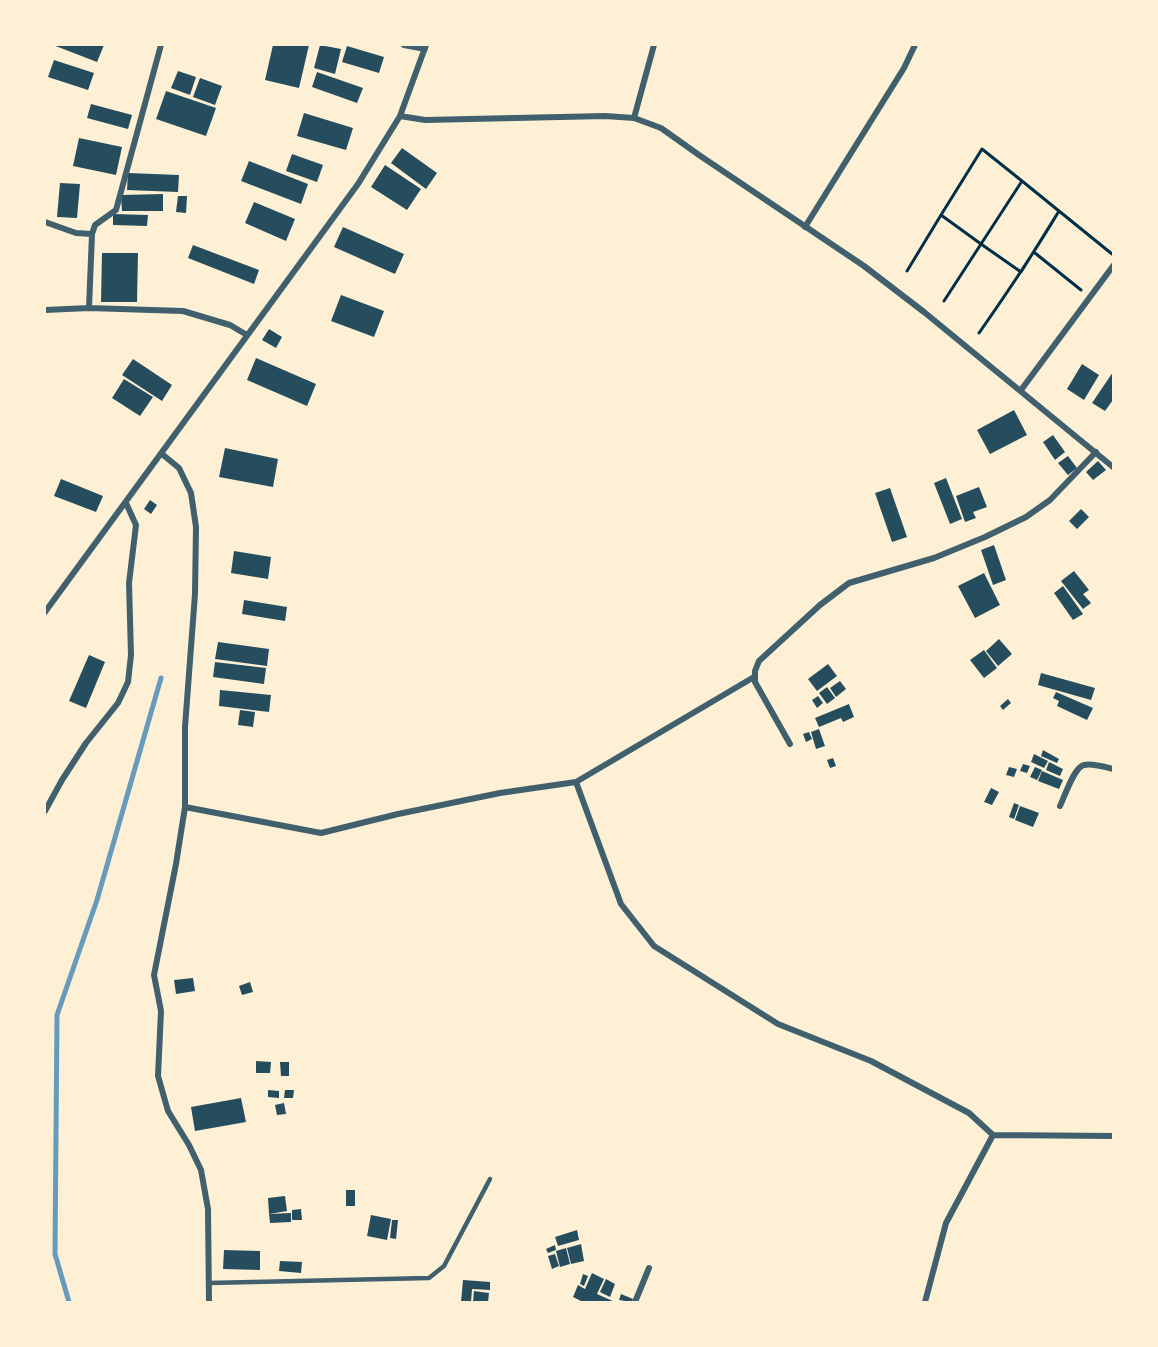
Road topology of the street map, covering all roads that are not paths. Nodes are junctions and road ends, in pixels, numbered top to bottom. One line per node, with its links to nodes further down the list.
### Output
1 (161, 45): 10 (street)
2 (404, 45): 5 (street)
3 (654, 45): 7 (street)
4 (915, 45): 9 (street)
5 (425, 47): 6 (street)
6 (400, 116): 7 (street); 14 (street)
7 (634, 118): 9 (street)
8 (45, 222): 10 (street)
9 (805, 227): 15 (street)
10 (92, 234): 12 (street)
11 (1113, 266): 15 (street)
12 (89, 308): 13 (street); 14 (street)
13 (45, 310)
14 (246, 335): 17 (street)
15 (1021, 390): 16 (street)
16 (1096, 452): 18 (street); 21 (street)
17 (162, 454): 19 (street); 26 (street)
18 (1113, 467)
19 (126, 502): 20 (street); 27 (street)
20 (45, 612)
21 (754, 676): 22 (street); 24 (street)
22 (790, 744)
23 (1113, 769): 25 (street)
24 (576, 782): 26 (street); 28 (street)
25 (1060, 806)
26 (185, 807): 32 (street)
27 (45, 811)
28 (993, 1135): 29 (street); 35 (street)
29 (1113, 1136)
30 (490, 1179): 32 (lane)
31 (649, 1268): 34 (street)
32 (209, 1283): 33 (street)
33 (209, 1302)
34 (635, 1302)
35 (925, 1302)

